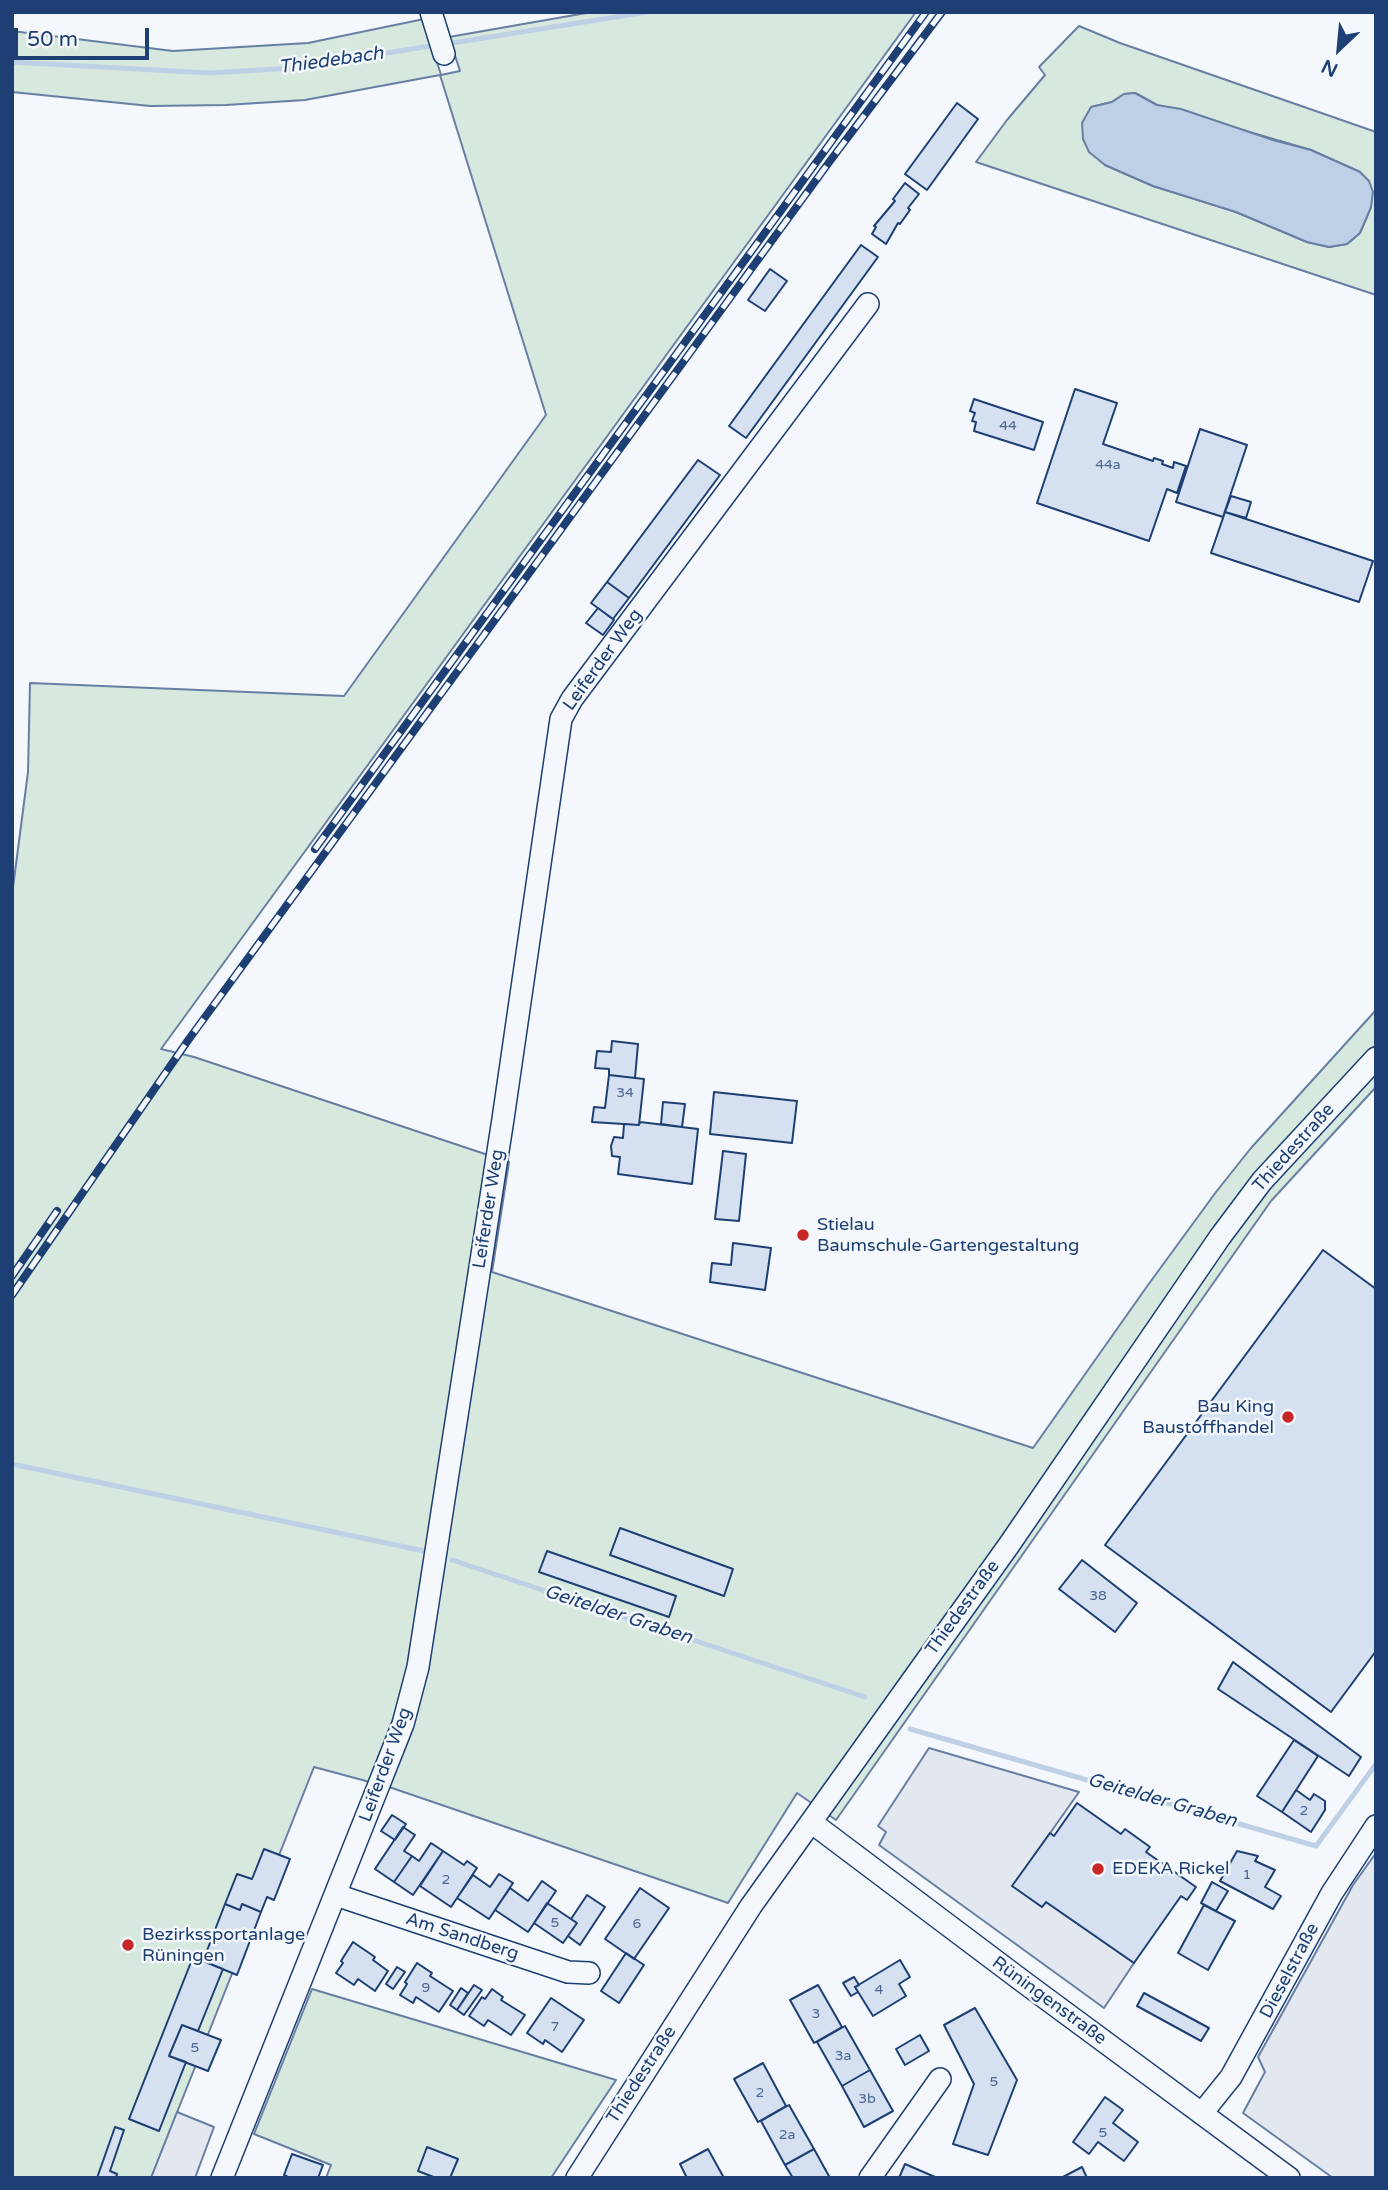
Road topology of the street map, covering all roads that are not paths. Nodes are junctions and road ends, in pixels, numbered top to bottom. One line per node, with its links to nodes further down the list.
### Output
1 (433, 20): 2 (street)
2 (444, 54)
3 (868, 304): 7 (street, Leiferder Weg)
4 (1376, 1058): 5 (street, Thiedestraße)
5 (811, 1822): 10 (street, Rüningenstraße); 12 (street, Thiedestraße)
6 (1376, 1826): 10 (street, Dieselstraße)
7 (336, 1895): 8 (street, Am Sandberg); 11 (street, Leiferder Weg)
8 (589, 1973)
9 (940, 2079): 13 (street)
10 (1202, 2113): 14 (street, Rüningenstraße)
11 (222, 2178)
12 (577, 2178)
13 (870, 2178)
14 (1289, 2178)

